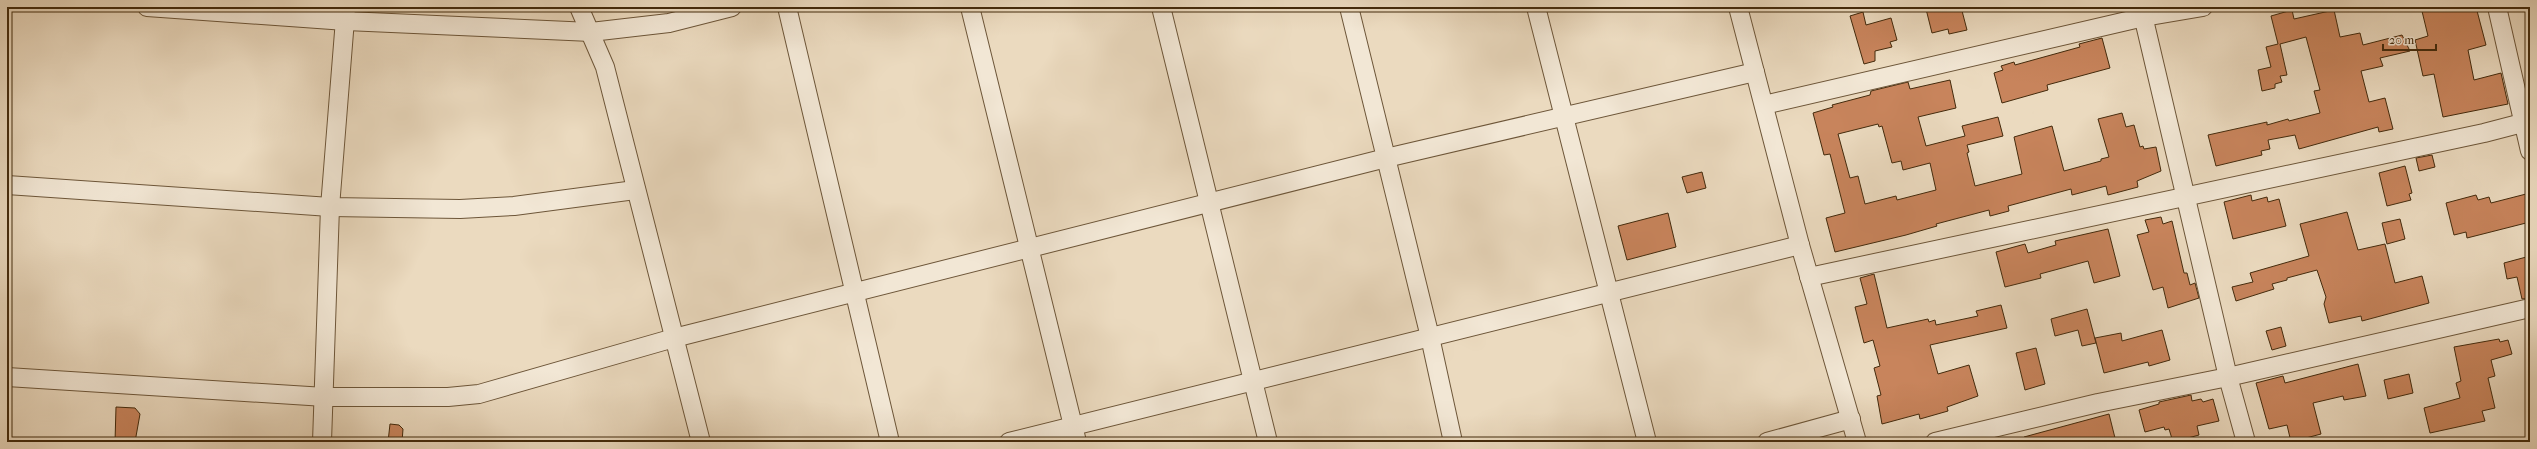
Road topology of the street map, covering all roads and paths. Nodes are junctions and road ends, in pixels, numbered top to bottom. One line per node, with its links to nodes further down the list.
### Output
1 (147, 7): 13 (street)
2 (580, 7): 14 (street)
3 (732, 7): 14 (street)
4 (787, 7): 30 (street)
5 (970, 7): 27 (street)
6 (1161, 7): 24 (street)
7 (1349, 7): 20 (street)
8 (1536, 7): 17 (street)
9 (1738, 7): 15 (street)
10 (2203, 7): 12 (street)
11 (2497, 7): 18 (street)
12 (2143, 12): 16 (street); 23 (street)
13 (346, 14): 14 (street); 25 (street)
14 (591, 32): 22 (street)
15 (1755, 72): 16 (street); 17 (street)
16 (1764, 105): 26 (street)
17 (1563, 116): 20 (street); 29 (street)
18 (2527, 122): 19 (street); 23 (street)
19 (2530, 151)
20 (1386, 158): 24 (street); 32 (street)
21 (7, 185): 25 (street)
22 (635, 190): 25 (street); 33 (street)
23 (2185, 195): 28 (street); 35 (street)
24 (1208, 204): 27 (street); 36 (street)
25 (330, 207): 37 (street)
26 (1800, 245): 28 (street); 29 (street)
27 (1030, 248): 30 (street); 39 (street)
28 (1809, 277): 38 (street)
29 (1609, 293): 32 (street); 46 (street)
30 (854, 294): 33 (street); 42 (street)
31 (2530, 308): 35 (street)
32 (1430, 337): 36 (street); 45 (street)
33 (674, 338): 37 (street); 41 (street)
34 (7, 377): 37 (street)
35 (2228, 377): 49 (street); 50 (street)
36 (1252, 381): 39 (street); 44 (street)
37 (325, 397): 40 (street)
38 (1851, 419): 47 (street); 48 (street)
39 (1075, 434): 43 (street)
40 (322, 442)
41 (701, 442)
42 (890, 442)
43 (1009, 442)
44 (1268, 442)
45 (1453, 442)
46 (1647, 442)
47 (1767, 442)
48 (1857, 442)
49 (1935, 442)
50 (2246, 442)

